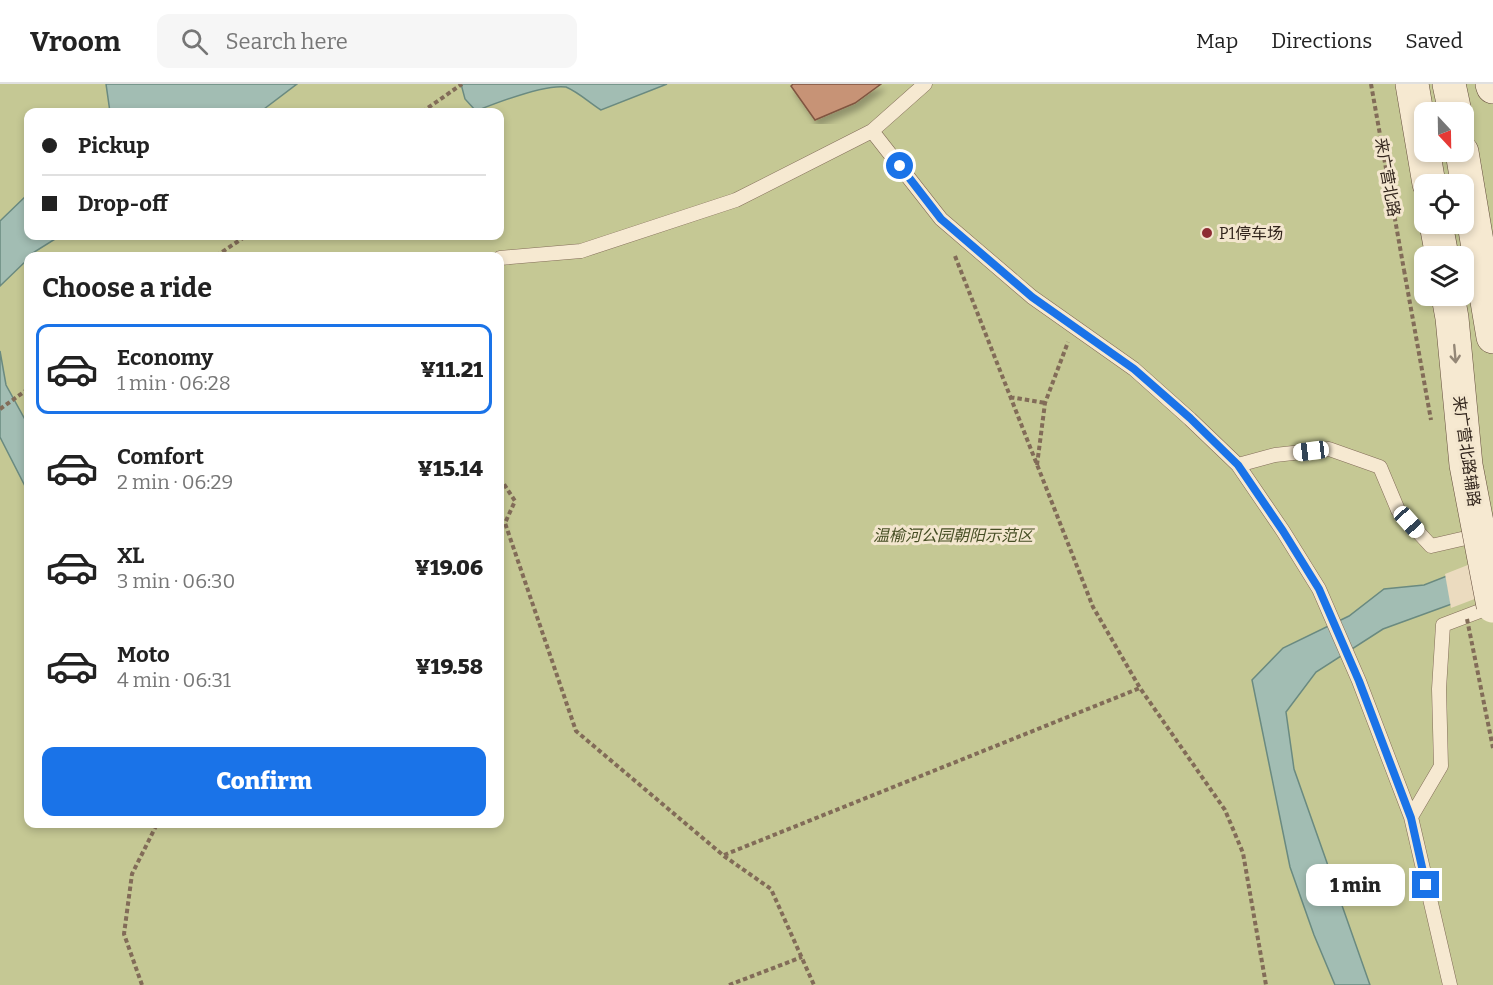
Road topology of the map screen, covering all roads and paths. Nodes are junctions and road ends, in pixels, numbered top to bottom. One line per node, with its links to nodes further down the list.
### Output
1 (462, 84): 7 (path)
2 (925, 84): 8 (lane)
3 (1371, 84): 15 (path, 来广营北路)
4 (1412, 84): 10 (main road)
5 (1449, 84): 6 (main road)
6 (1453, 102)
7 (428, 108)
8 (872, 131): 11 (lane); 14 (lane)
9 (1464, 162): 18 (main road)
10 (1427, 174)
11 (941, 219): 17 (lane); 20 (path)
12 (240, 240): 13 (path)
13 (222, 252)
14 (504, 258)
15 (1404, 270)
16 (1449, 306): 27 (main road, 来广营北路辅路, one-way to 27, bridge)
17 (1074, 326): 21 (path); 23 (lane)
18 (1493, 337)
19 (24, 392): 22 (path)
20 (1010, 397): 21 (path); 24 (path)
21 (1045, 403): 24 (path)
22 (0, 409)
23 (1238, 465): 26 (lane); 29 (lane)
24 (1037, 466): 28 (path)
25 (504, 483): 31 (path)
26 (1493, 532)
27 (1493, 606): 29 (lane)
28 (1140, 688): 31 (path); 36 (path)
29 (1411, 818): 37 (lane)
30 (155, 828): 33 (path)
31 (724, 856): 32 (path)
32 (802, 957): 34 (path); 35 (path)
33 (141, 985)
34 (729, 985)
35 (814, 985)
36 (1266, 985)
37 (1450, 985)

